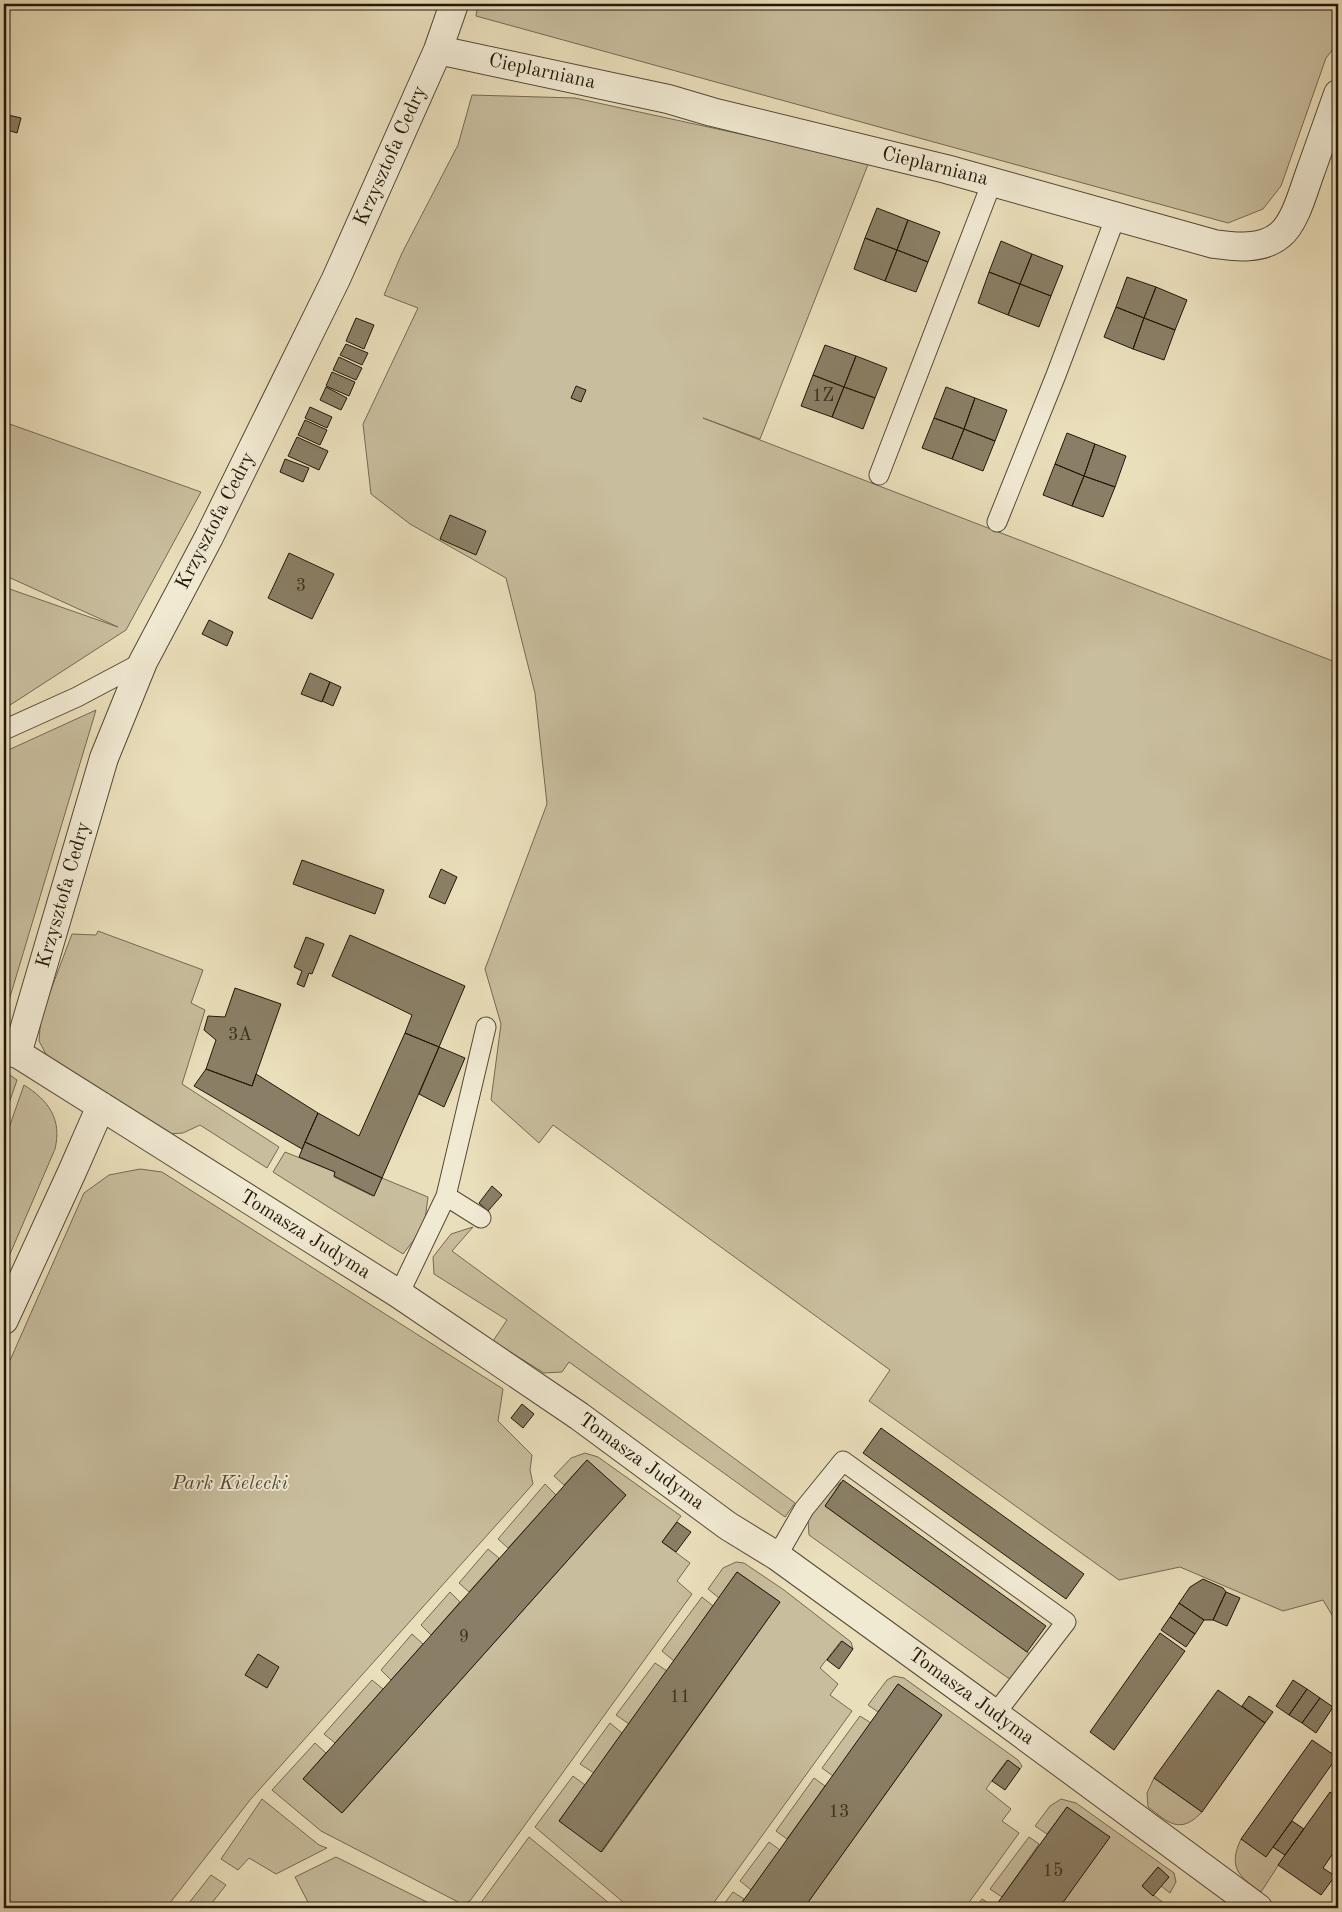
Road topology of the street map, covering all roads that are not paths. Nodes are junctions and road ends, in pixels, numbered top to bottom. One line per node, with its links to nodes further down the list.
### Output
1 (454, 4): 2 (street, Krzysztofa Cedry)
2 (438, 50): 4 (street, Cieplarniana); 8 (street, Krzysztofa Cedry)
3 (1338, 94): 5 (street, Cieplarniana)
4 (992, 182): 5 (street, Cieplarniana); 6 (lane)
5 (1116, 216): 7 (lane)
6 (879, 475)
7 (997, 522)
8 (143, 662): 9 (lane); 11 (street, Krzysztofa Cedry)
9 (4, 730)
10 (486, 1027): 13 (lane)
11 (10, 1049): 12 (street, Tomasza Judyma)
12 (101, 1106): 15 (street, Tomasza Judyma); 16 (street)
13 (446, 1196): 14 (lane); 15 (lane)
14 (481, 1218)
15 (399, 1294): 17 (street, Tomasza Judyma)
16 (4, 1320)
17 (777, 1556): 18 (street, Tomasza Judyma); 18 (lane)
18 (995, 1714): 19 (street, Tomasza Judyma)
19 (1258, 1908)

